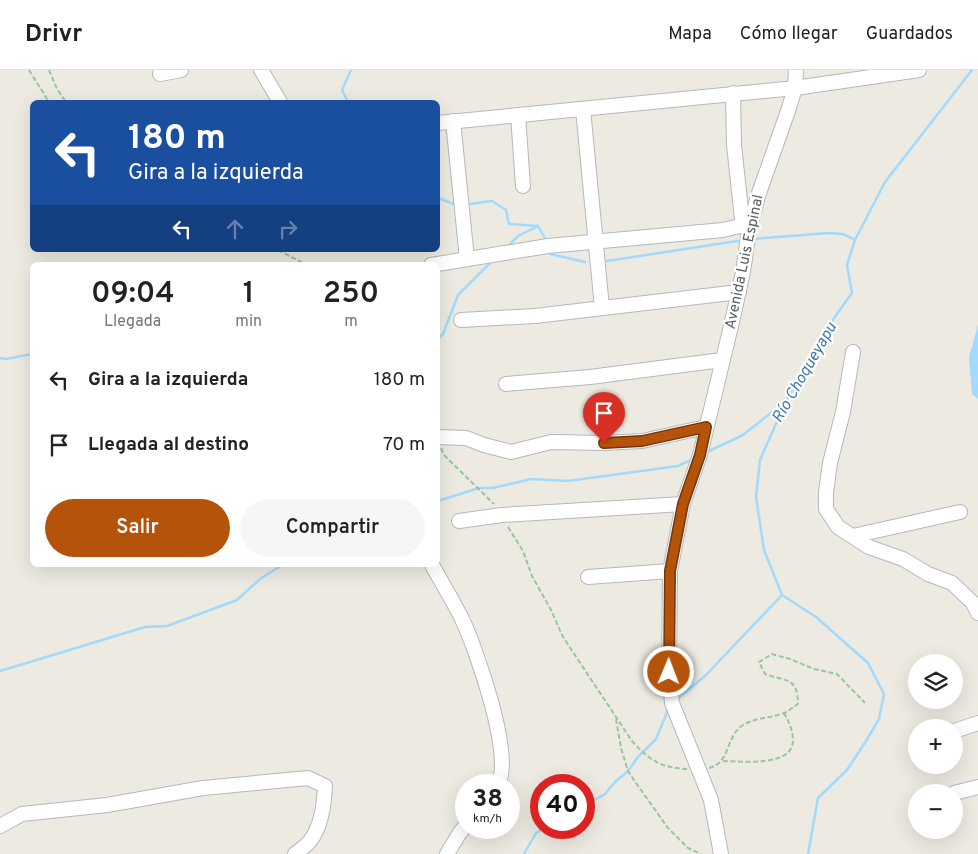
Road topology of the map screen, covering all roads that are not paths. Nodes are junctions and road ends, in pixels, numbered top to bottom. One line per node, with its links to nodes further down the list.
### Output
1 (181, 70): 5 (street)
2 (261, 70): 8 (street)
3 (796, 70): 6 (street, Avenida Luis Espinal)
4 (919, 70): 6 (street)
5 (160, 74)
6 (794, 88): 7 (street); 14 (street, Avenida Luis Espinal)
7 (733, 93): 9 (street); 14 (street)
8 (279, 100)
9 (583, 109): 10 (street); 15 (street)
10 (518, 115): 11 (street); 13 (street)
11 (453, 121): 12 (street); 16 (street)
12 (440, 122)
13 (523, 186)
14 (746, 227): 15 (street); 18 (street, Avenida Luis Espinal)
15 (596, 242): 16 (street); 19 (street)
16 (467, 258): 17 (street)
17 (440, 263)
18 (739, 292): 19 (street); 22 (street, Avenida Luis Espinal)
19 (602, 308): 20 (street)
20 (461, 320)
21 (853, 352): 29 (street)
22 (722, 360): 23 (street); 24 (street, Avenida Luis Espinal)
23 (506, 384)
24 (706, 427): 25 (street); 26 (street, Avenida Luis Espinal)
25 (440, 442)
26 (683, 504): 28 (street); 31 (street, Avenida Luis Espinal)
27 (960, 512): 29 (street)
28 (459, 521)
29 (853, 536): 33 (street)
30 (433, 567): 36 (street)
31 (670, 571): 32 (street); 43 (street, Avenida Luis Espinal)
32 (588, 577)
33 (978, 613)
34 (978, 724): 35 (street)
35 (963, 728)
36 (501, 774)
37 (978, 787): 38 (street)
38 (963, 791)
39 (0, 826): 41 (street)
40 (456, 839): 42 (street)
41 (295, 854)
42 (447, 854)
43 (721, 854)

